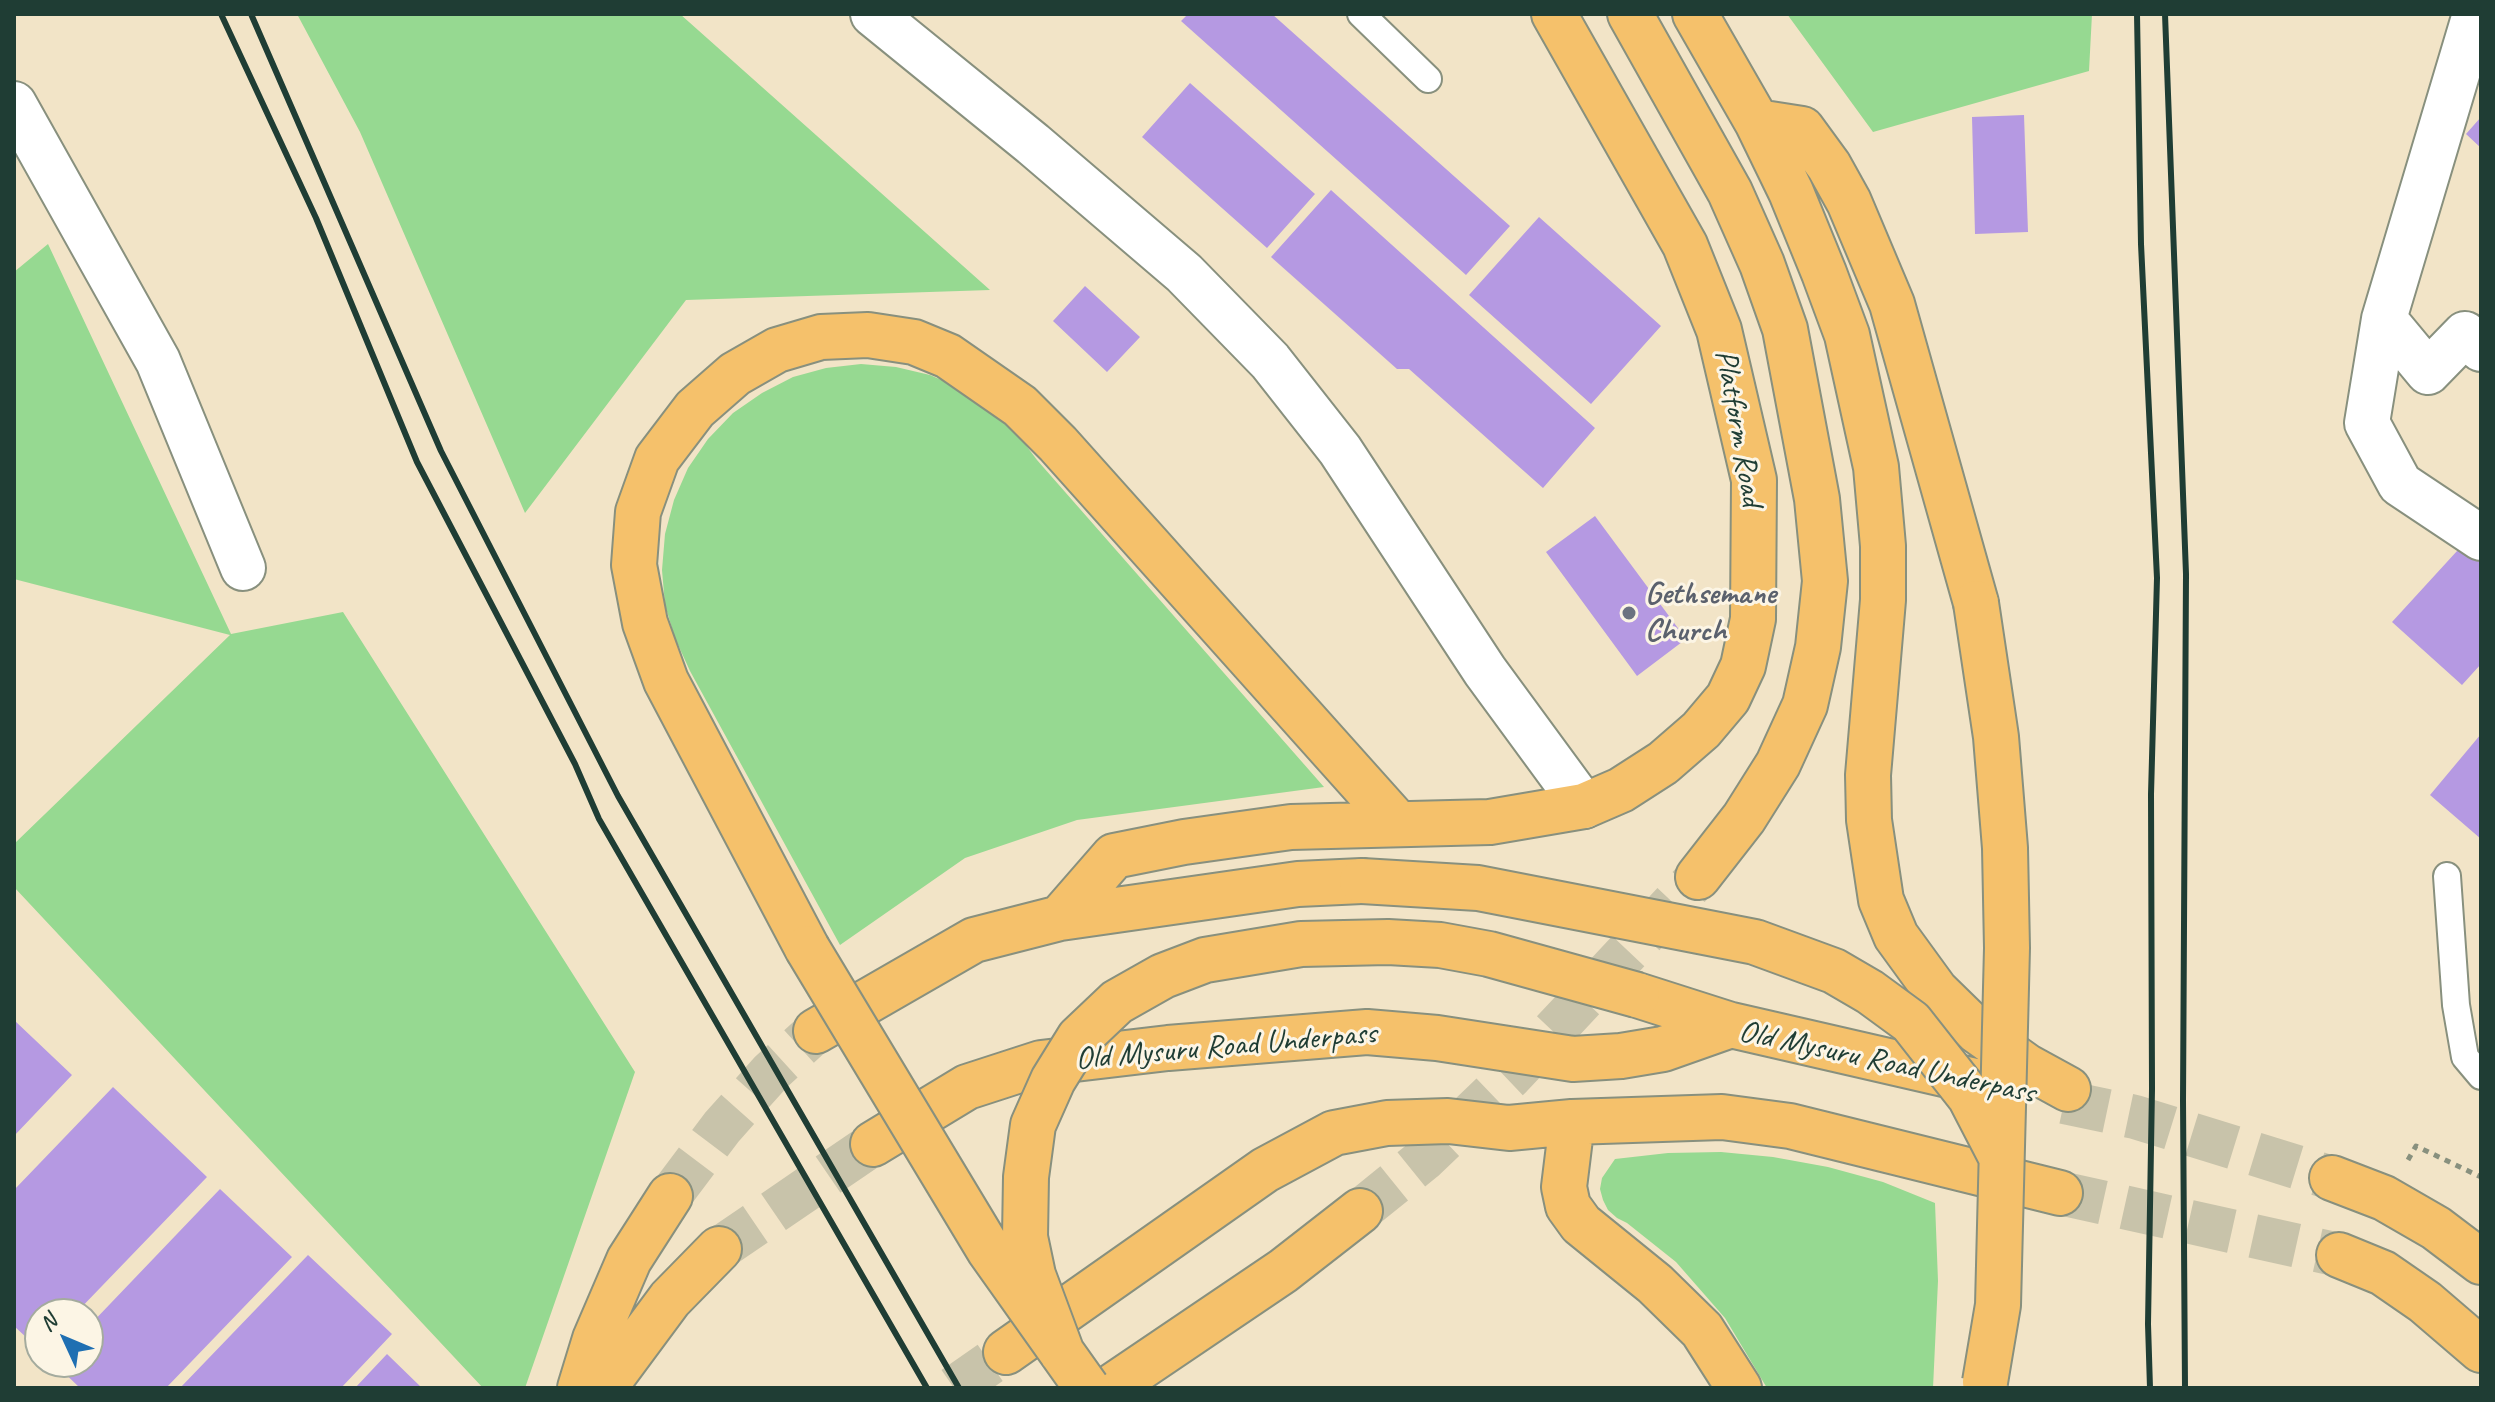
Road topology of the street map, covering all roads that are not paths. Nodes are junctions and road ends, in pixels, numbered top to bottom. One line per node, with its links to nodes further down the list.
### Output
1 (873, 14): 14 (street)
2 (1361, 14): 7 (lane)
3 (1554, 14): 14 (main road, Platform Road)
4 (1630, 14): 17 (main road)
5 (1695, 14): 9 (main road)
6 (2475, 14): 10 (street)
7 (1428, 79)
8 (14, 104): 13 (street)
9 (1757, 122): 19 (main road, Old Mysuru Road Underpass); 24 (main road, bridge)
10 (2384, 319): 11 (street); 12 (street)
11 (2481, 349)
12 (2481, 538)
13 (243, 568)
14 (1584, 806): 15 (main road, Platform Road)
15 (1398, 824): 18 (main road, Platform Road); 34 (main road, bridge)
16 (2447, 876): 21 (lane)
17 (1698, 877)
18 (1060, 918): 20 (main road); 24 (main road, bridge)
19 (1731, 1025): 23 (main road, Old Mysuru Road Underpass); 34 (main road, bridge)
20 (816, 1031)
21 (2481, 1076)
22 (1572, 1122): 26 (main road); 33 (main road); 40 (main road)
23 (873, 1144)
24 (2000, 1155): 35 (main road, bridge)
25 (2332, 1178): 31 (main road)
26 (2060, 1193)
27 (670, 1196): 36 (main road)
28 (1360, 1211): 39 (main road)
29 (719, 1249): 37 (main road)
30 (2339, 1255): 32 (main road)
31 (2481, 1262)
32 (2481, 1350)
33 (1006, 1352)
34 (1062, 1353): 38 (main road, bridge)
35 (1984, 1385)
36 (580, 1388)
37 (604, 1388)
38 (1087, 1388)
39 (1110, 1388)
40 (1739, 1388)

